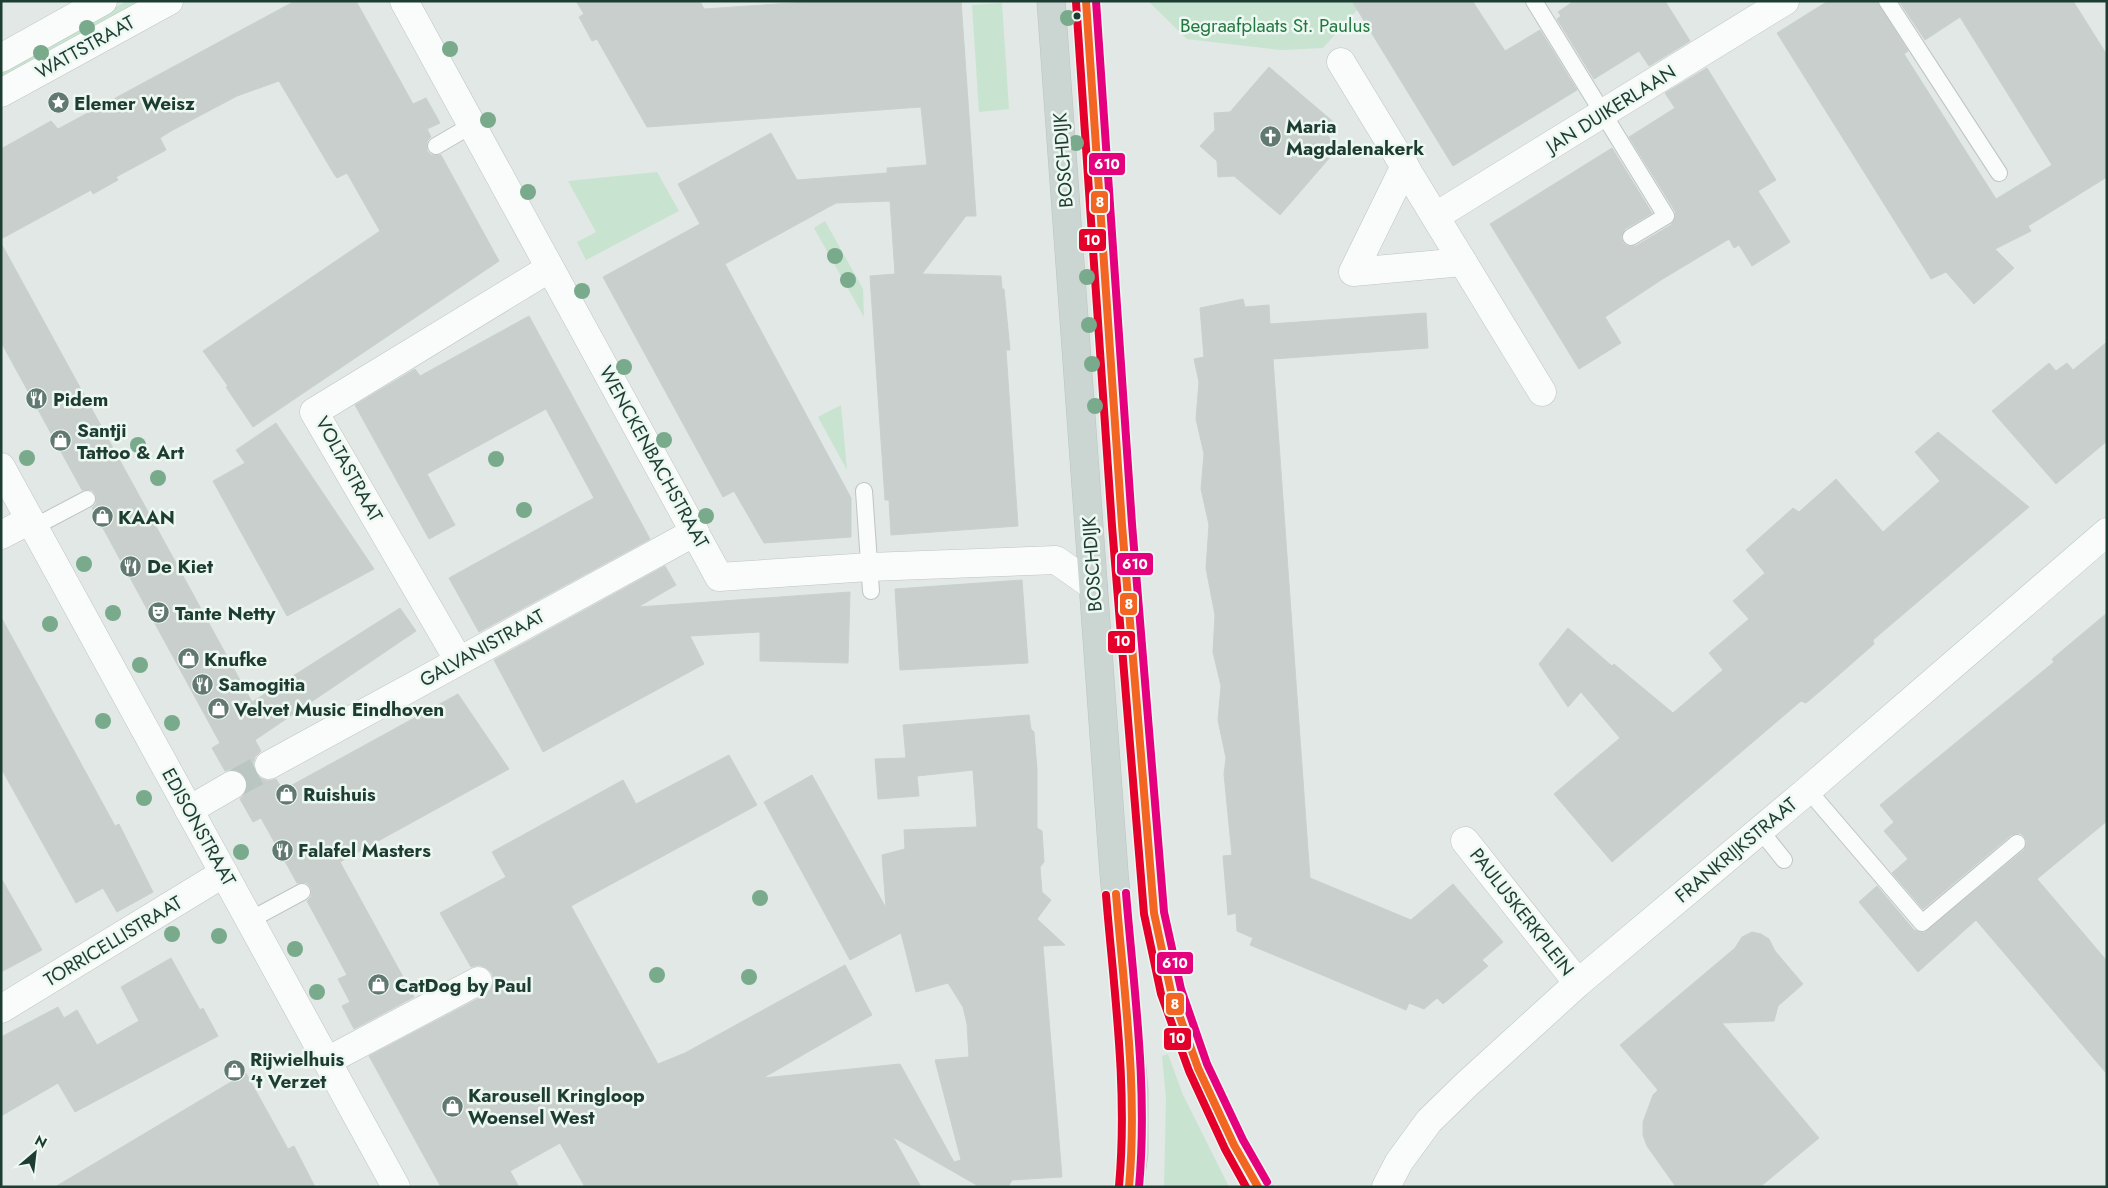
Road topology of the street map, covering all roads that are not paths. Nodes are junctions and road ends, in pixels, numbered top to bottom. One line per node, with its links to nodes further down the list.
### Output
1 (103, 1): 9 (street, WATTSTRAAT)
2 (169, 1): 11 (street, WATTSTRAAT)
3 (404, 1): 13 (street, WENCKENBACHSTRAAT)
4 (1051, 1): 30 (main road, BOSCHDIJK)
5 (1086, 1): 49 (main road, BOSCHDIJK)
6 (1534, 1): 12 (lane)
7 (1785, 1): 12 (street, JAN DUIKERLAAN)
8 (1887, 1): 16 (lane)
9 (1, 58)
10 (1341, 62): 15 (street)
11 (1, 93)
12 (1604, 113): 17 (street, JAN DUIKERLAAN); 18 (lane)
13 (472, 125): 14 (lane); 20 (street, WENCKENBACHSTRAAT)
14 (436, 146)
15 (1404, 166): 17 (street); 19 (street)
16 (1999, 173)
17 (1436, 216): 19 (street)
18 (1631, 237)
19 (1463, 262): 21 (street)
20 (550, 268): 26 (street, WENCKENBACHSTRAAT); 31 (street, VOLTASTRAAT)
21 (1542, 392)
22 (1, 467): 25 (street, EDISONSTRAAT)
23 (864, 491): 29 (lane)
24 (87, 499): 25 (lane)
25 (32, 523): 28 (street); 35 (street, EDISONSTRAAT)
26 (695, 532): 29 (street, WENCKENBACHSTRAAT); 31 (street, GALVANISTRAAT)
27 (2107, 532): 34 (street, FRANKRIJKSTRAAT)
28 (1, 536)
29 (870, 579): 30 (street, WENCKENBACHSTRAAT)
30 (1094, 586): 48 (main road, BOSCHDIJK)
31 (459, 660): 32 (street, GALVANISTRAAT)
32 (269, 765)
33 (232, 785): 35 (street)
34 (1808, 790): 36 (street, FRANKRIJKSTRAAT); 38 (lane)
35 (189, 810): 40 (street, EDISONSTRAAT)
36 (1760, 830): 39 (lane); 44 (street, FRANKRIJKSTRAAT)
37 (1465, 841): 44 (street, PAULUSKERKPLEIN)
38 (2017, 843)
39 (1784, 860)
40 (224, 873): 42 (street, EDISONSTRAAT); 45 (street, TORRICELLISTRAAT)
41 (302, 892): 42 (lane)
42 (250, 920): 46 (street, EDISONSTRAAT)
43 (478, 981): 46 (street)
44 (1578, 983): 50 (street, FRANKRIJKSTRAAT)
45 (1, 1009)
46 (327, 1061): 47 (street, EDISONSTRAAT)
47 (396, 1187)
48 (1130, 1187)
49 (1258, 1187)
50 (1386, 1187)

